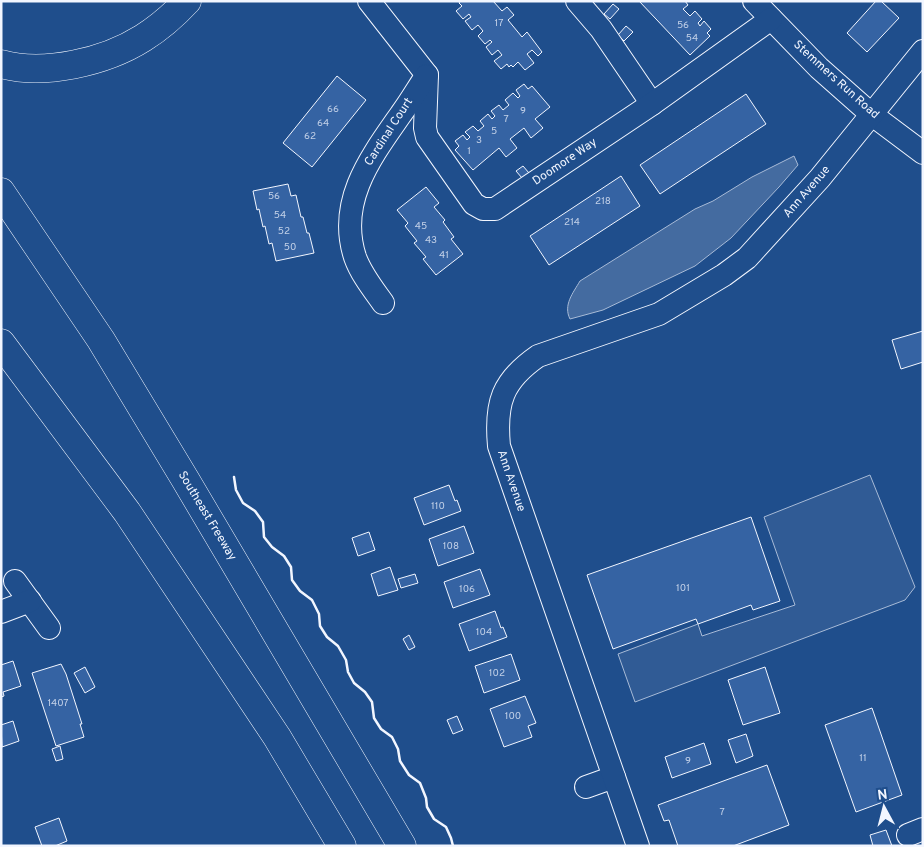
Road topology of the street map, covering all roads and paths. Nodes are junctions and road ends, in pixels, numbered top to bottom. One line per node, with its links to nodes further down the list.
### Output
1 (187, 1): 7 (highway)
2 (369, 1): 8 (street)
3 (577, 1): 9 (street)
4 (754, 1): 5 (street, Stemmers Run Road)
5 (771, 19): 9 (street, Doomore Way); 10 (street, Stemmers Run Road)
6 (923, 51): 10 (street, Ann Avenue)
7 (1, 64)
8 (427, 75): 9 (street, Doomore Way); 13 (street, Cardinal Court)
9 (652, 104)
10 (871, 114): 11 (street, Stemmers Run Road); 19 (street, Ann Avenue)
11 (923, 153)
12 (1, 192): 22 (highway, Southeast Freeway)
13 (383, 303)
14 (1, 343): 21 (highway)
15 (15, 580): 16 (street)
16 (30, 601): 17 (street); 18 (street)
17 (1, 612)
18 (49, 628)
19 (614, 777): 20 (street); 23 (street, Ann Avenue)
20 (586, 787)
21 (342, 846)
22 (402, 846)
23 (638, 846)

